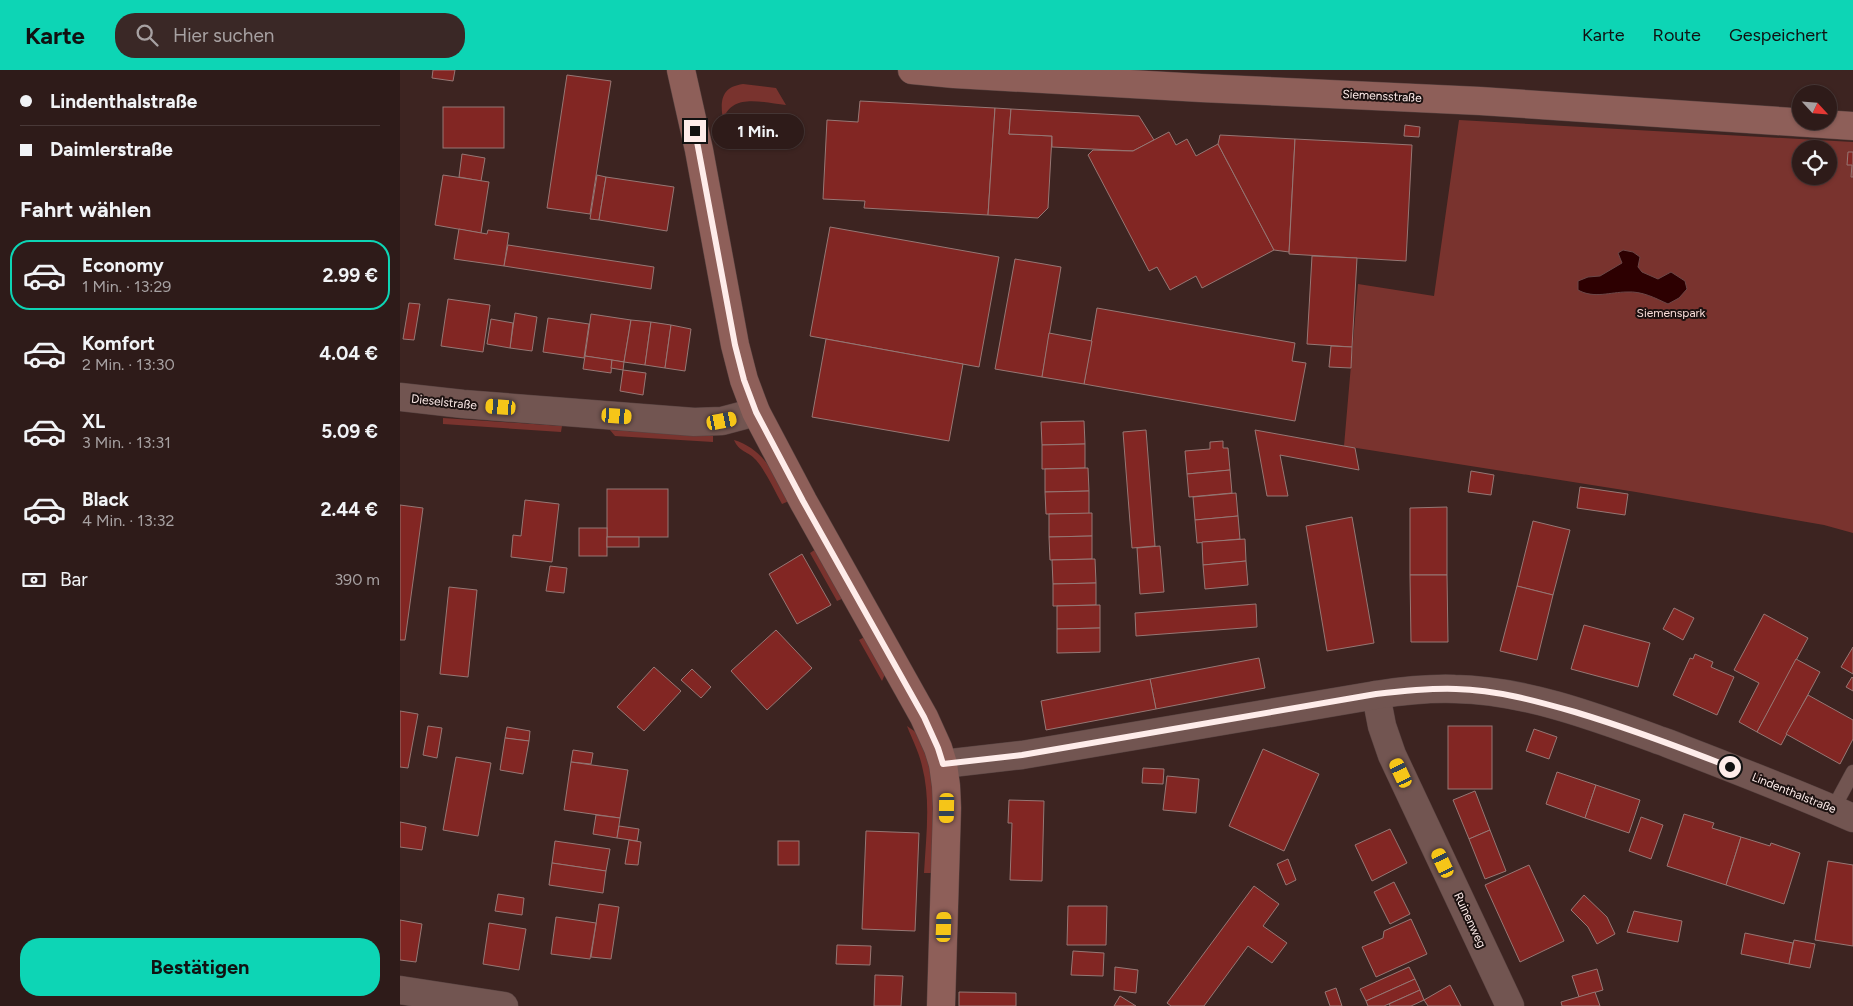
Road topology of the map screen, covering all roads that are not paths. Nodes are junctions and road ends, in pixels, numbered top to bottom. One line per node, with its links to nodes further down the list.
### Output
1 (681, 70): 6 (street)
2 (912, 70): 3 (street, Siemensstraße)
3 (1201, 79): 4 (street, Siemensstraße)
4 (1853, 126)
5 (400, 398): 6 (street, Dieselstraße)
6 (756, 412): 8 (street)
7 (1376, 694): 8 (street, Lindenthalstraße); 10 (street, Lindenthalstraße); 14 (street, Ruinenweg)
8 (943, 764): 13 (street)
9 (1853, 772): 10 (lane)
10 (1843, 814)
11 (400, 990): 12 (street)
12 (504, 1006)
13 (941, 1006)
14 (1510, 1006)

